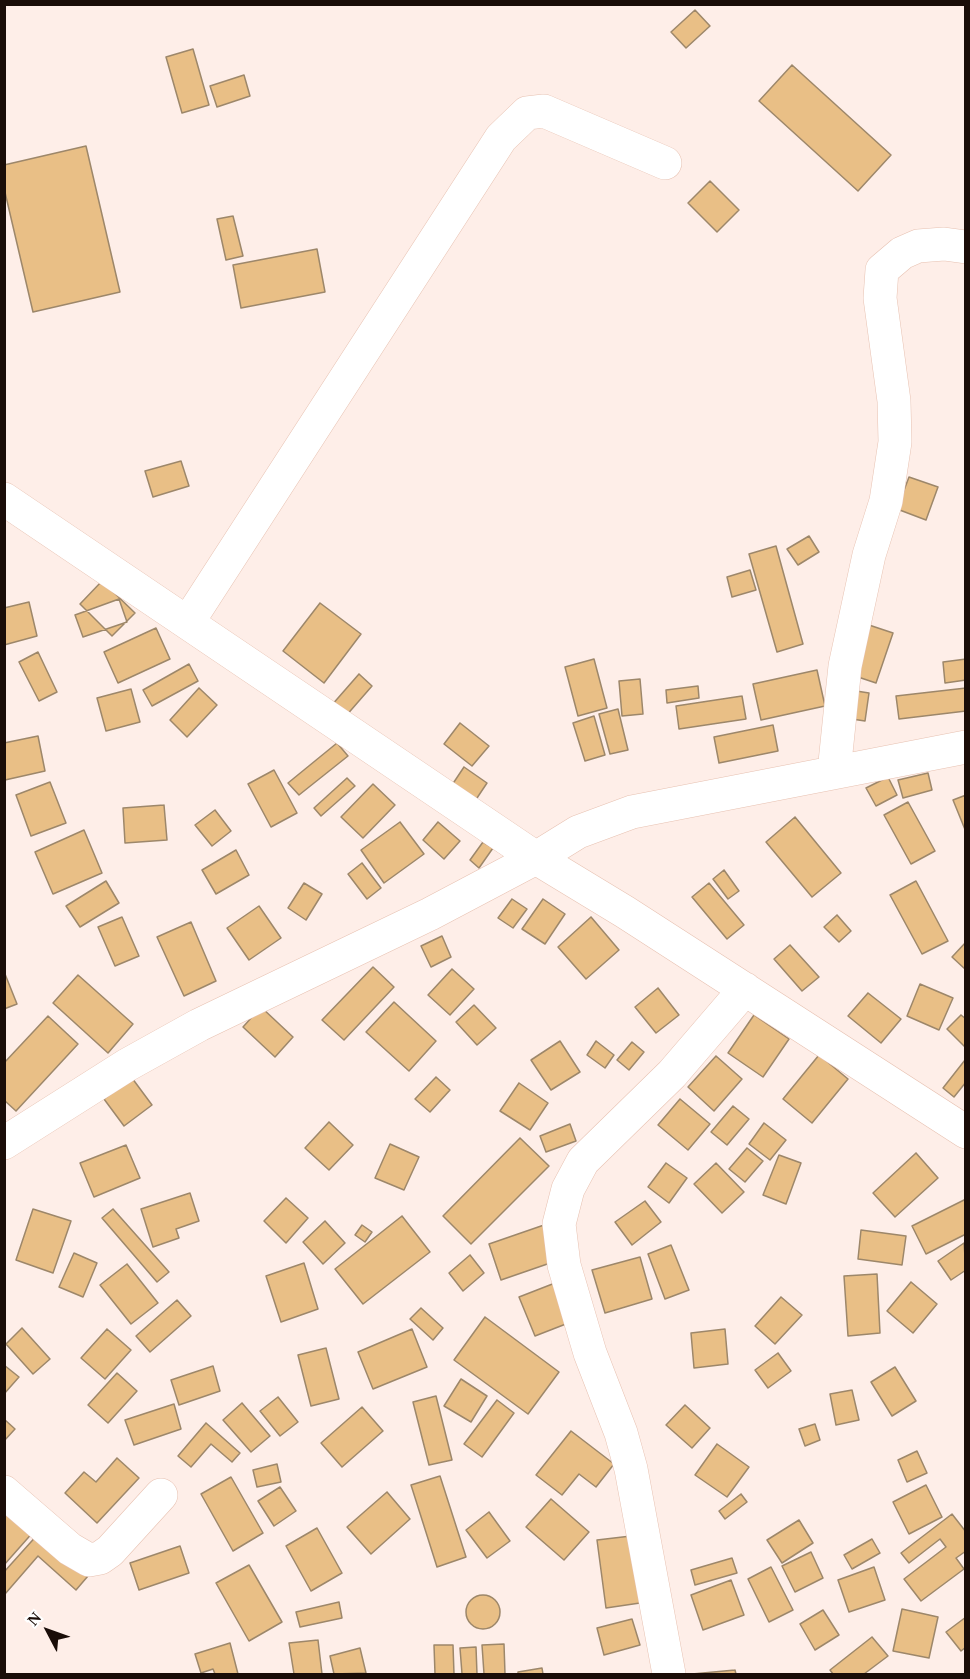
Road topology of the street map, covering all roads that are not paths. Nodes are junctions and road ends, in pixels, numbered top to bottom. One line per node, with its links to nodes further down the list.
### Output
1 (665, 163): 4 (street)
2 (966, 247): 6 (street)
3 (4, 500): 4 (street)
4 (188, 622): 7 (street)
5 (966, 747): 6 (street)
6 (834, 772): 7 (street)
7 (536, 858): 8 (street); 10 (street)
8 (746, 989): 9 (street); 13 (street)
9 (966, 1132)
10 (5, 1142)
11 (4, 1492): 12 (street)
12 (161, 1495)
13 (669, 1674)

